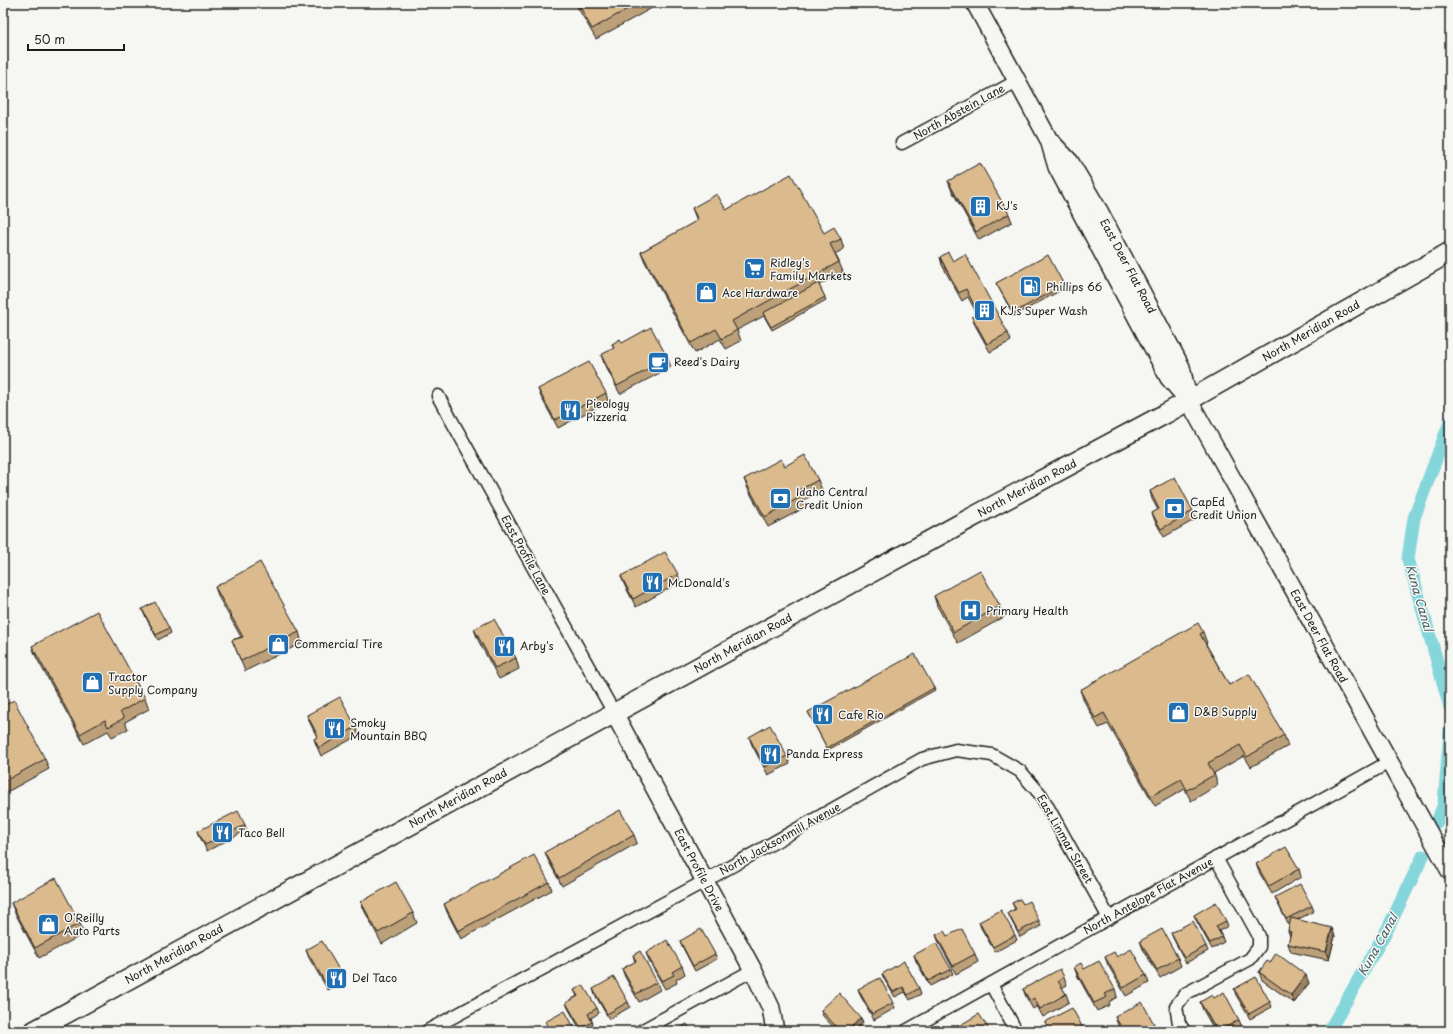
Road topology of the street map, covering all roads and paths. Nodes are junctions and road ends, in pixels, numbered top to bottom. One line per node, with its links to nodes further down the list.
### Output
1 (975, 3): 2 (street, East Deer Flat Road)
2 (1016, 81): 3 (street, North Abstein Lane); 6 (street, East Deer Flat Road)
3 (902, 143)
4 (1450, 252): 6 (main road, North Meridian Road)
5 (438, 396): 7 (street, East Profile Lane)
6 (1189, 401): 7 (main road, North Meridian Road); 9 (street, East Deer Flat Road)
7 (614, 713): 12 (street, East Profile Drive); 16 (main road, North Meridian Road)
8 (992, 755): 12 (street, North Jacksonmill Avenue); 13 (street, East Linmar Street)
9 (1389, 762): 10 (street, North Antelope Flat Avenue); 11 (street, East Deer Flat Road)
10 (1216, 858): 13 (street, North Antelope Flat Avenue); 22 (street)
11 (1450, 871)
12 (704, 881): 14 (street, East Profile Drive); 17 (street, North Jacksonmill Avenue)
13 (1109, 918): 15 (street, North Antelope Flat Avenue)
14 (753, 970): 18 (street); 19 (street, East Profile Drive)
15 (990, 984): 20 (street, North Antelope Flat Avenue); 21 (street)
16 (34, 1031)
17 (427, 1031)
18 (641, 1031)
19 (775, 1031)
20 (906, 1031)
21 (1016, 1031)
22 (1184, 1031)

